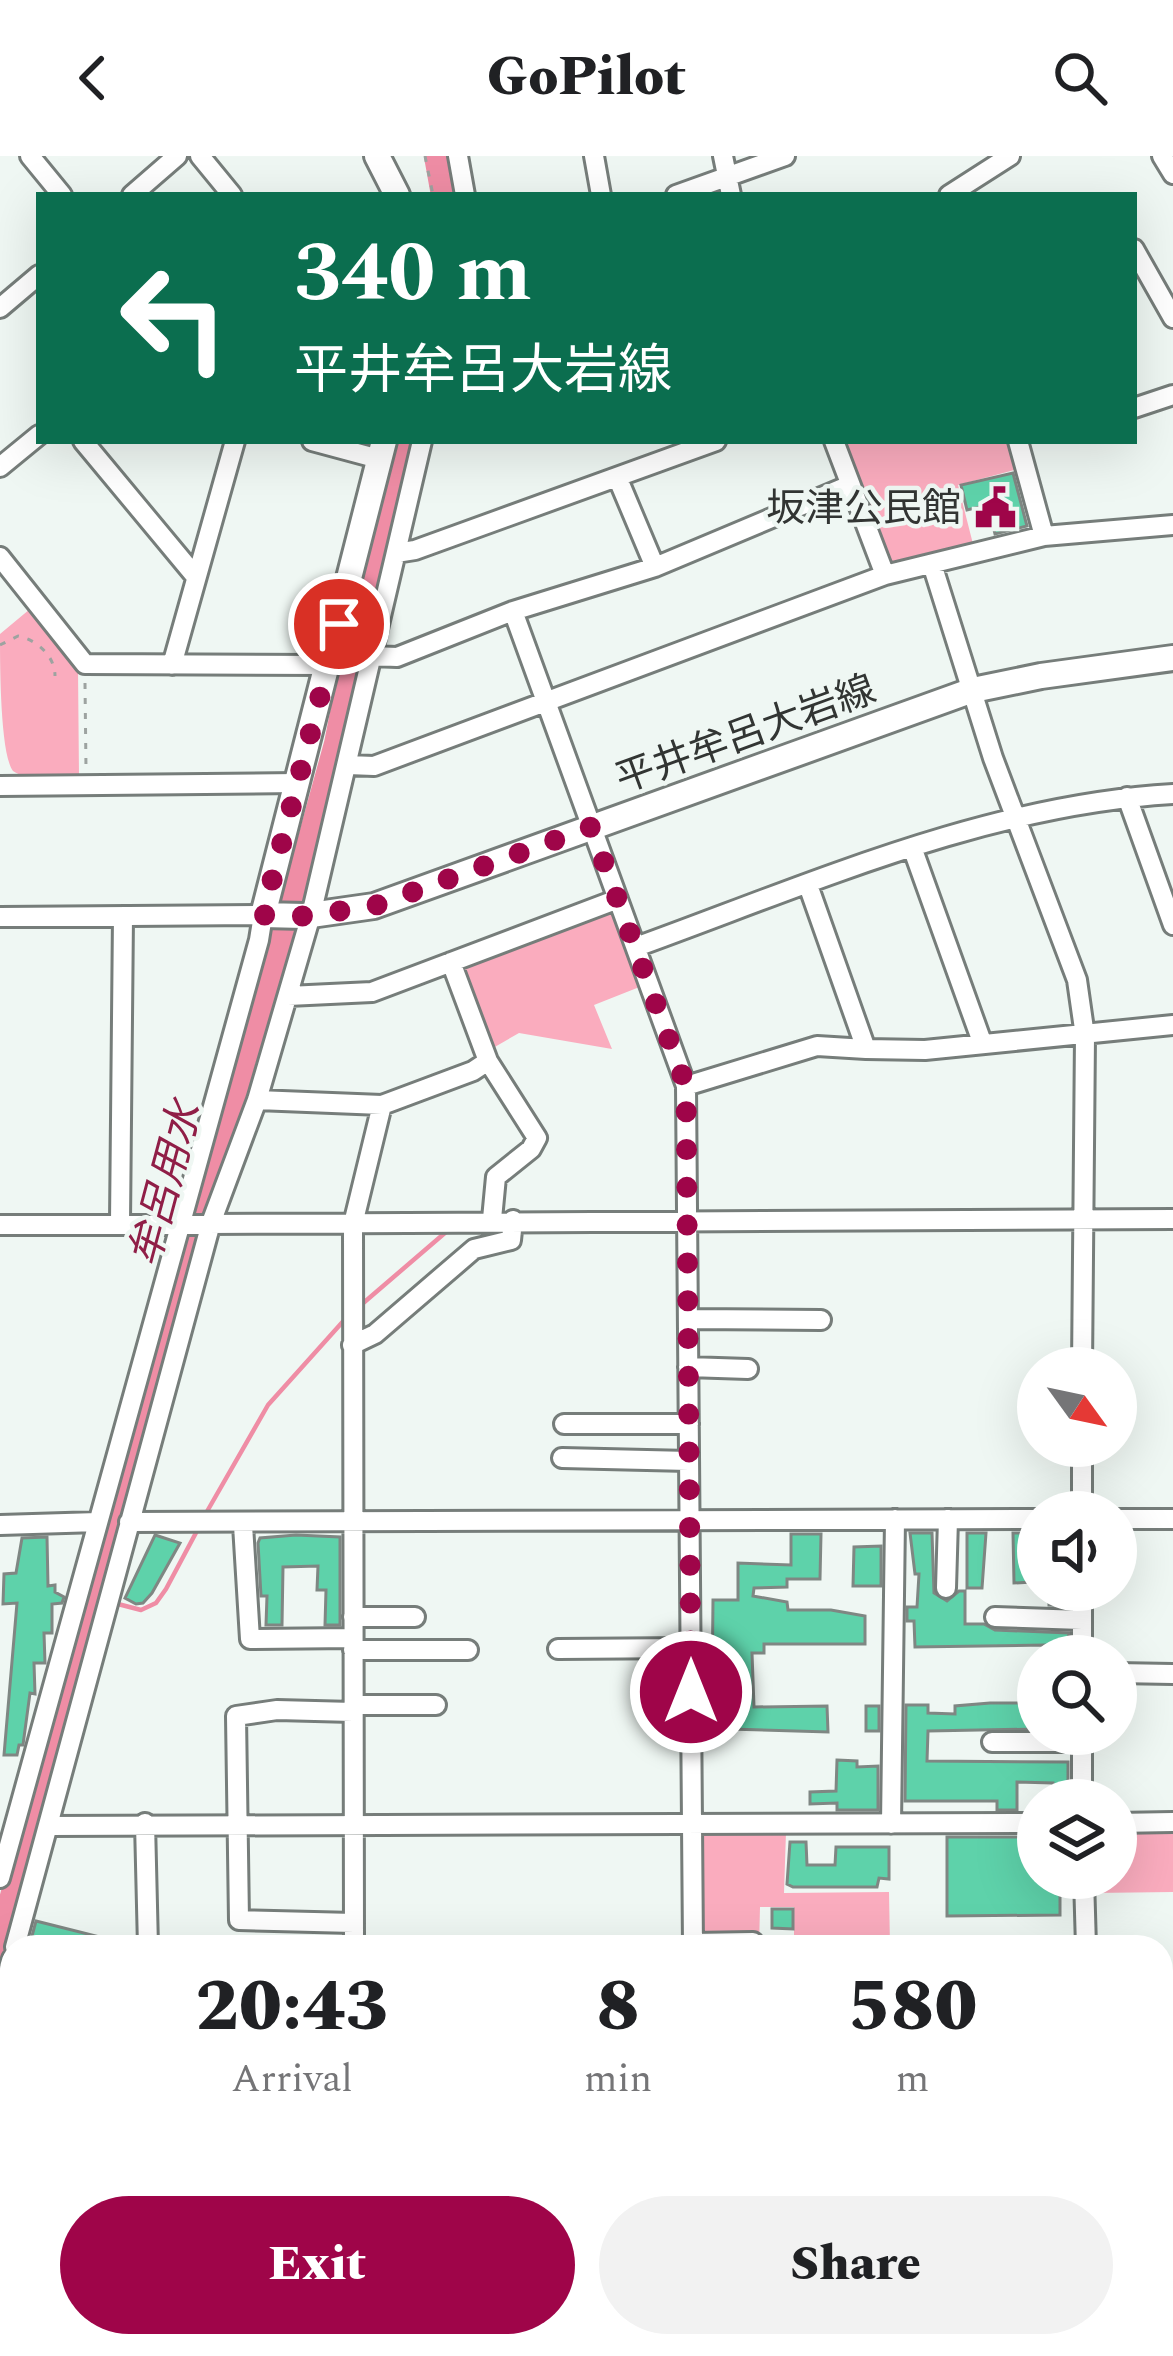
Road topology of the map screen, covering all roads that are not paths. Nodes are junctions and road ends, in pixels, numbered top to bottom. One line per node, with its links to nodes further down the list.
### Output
1 (30, 156): 13 (street)
2 (177, 156): 14 (street)
3 (200, 156): 15 (street)
4 (377, 156): 16 (main road)
5 (458, 156): 17 (street)
6 (594, 156): 18 (street)
7 (723, 156): 12 (street)
8 (785, 156): 12 (street)
9 (1010, 156): 20 (street)
10 (1162, 156): 11 (street)
11 (1173, 174)
12 (729, 186): 19 (street)
13 (60, 192)
14 (135, 192)
15 (230, 192)
16 (395, 192)
17 (464, 192)
18 (600, 192)
19 (694, 192)
20 (954, 192)
21 (1137, 254): 24 (street)
22 (36, 278): 23 (street)
23 (0, 308)
24 (1173, 318)
25 (1173, 394): 26 (street)
26 (1137, 407)
27 (36, 437): 36 (street)
28 (85, 444): 46 (street)
29 (234, 444): 46 (street)
30 (335, 444): 35 (street)
31 (421, 444): 41 (street)
32 (708, 444): 37 (street)
33 (835, 444): 38 (street)
34 (1020, 445): 40 (street)
35 (382, 450): 51 (main road)
36 (0, 467)
37 (618, 479): 41 (street); 44 (street)
38 (850, 485): 44 (street); 45 (street)
39 (1173, 525): 40 (street)
40 (1044, 536): 43 (street)
41 (396, 553): 48 (street)
42 (0, 557): 50 (street)
43 (932, 564): 45 (street); 52 (street)
44 (655, 567): 47 (street)
45 (885, 574): 53 (street)
46 (196, 577): 50 (street)
47 (513, 611): 48 (street); 53 (street)
48 (372, 656): 54 (street)
49 (1173, 658): 52 (main road, 平井牟呂大岩線)
50 (172, 665): 51 (street)
51 (329, 665): 55 (main road)
52 (973, 690): 60 (street); 61 (main road, 平井牟呂大岩線)
53 (545, 703): 54 (street); 61 (street)
54 (348, 765): 67 (street)
55 (298, 783): 56 (street); 66 (main road)
56 (0, 787): 59 (street)
57 (1173, 794): 58 (street)
58 (1127, 797): 60 (street); 65 (street)
59 (0, 804)
60 (1016, 816): 62 (street); 75 (street)
61 (591, 827): 64 (street); 67 (main road, 平井牟呂大岩線)
62 (912, 847): 63 (street); 76 (street)
63 (808, 885): 71 (street); 77 (street)
64 (618, 899): 71 (street); 72 (street)
65 (1169, 905): 70 (street)
66 (270, 915): 67 (main road, 平井牟呂大岩線); 68 (street); 87 (street)
67 (308, 915): 73 (street)
68 (123, 916): 69 (street); 86 (street)
69 (0, 917)
70 (1173, 925)
71 (636, 947): 79 (street)
72 (451, 962): 73 (street); 78 (street)
73 (288, 996): 80 (street)
74 (1173, 1025): 75 (street)
75 (1085, 1036): 76 (street); 85 (street)
76 (982, 1042): 77 (street)
77 (866, 1049): 79 (street)
78 (488, 1061): 81 (street); 83 (street)
79 (686, 1086): 88 (street)
80 (257, 1100): 81 (street); 87 (street)
81 (382, 1105): 89 (street)
82 (1173, 1219): 85 (street)
83 (492, 1220): 84 (street); 89 (street)
84 (513, 1220): 88 (street); 93 (street)
85 (1082, 1220): 88 (street); 94 (street)
86 (120, 1223): 87 (street); 90 (street)
87 (196, 1223): 89 (street); 107 (street); 108 (street)
88 (688, 1223): 91 (street)
89 (352, 1224): 93 (street)
90 (0, 1225)
91 (688, 1319): 92 (street); 95 (street)
92 (821, 1320)
93 (352, 1345): 109 (street)
94 (1082, 1347)
95 (688, 1367): 96 (street); 98 (street)
96 (748, 1369)
97 (564, 1424): 98 (street)
98 (689, 1424): 100 (street)
99 (562, 1457): 100 (street)
100 (689, 1461): 101 (street)
101 (690, 1519): 102 (street); 109 (street); 119 (street)
102 (895, 1519): 103 (street); 134 (street)
103 (948, 1519): 104 (street); 112 (street)
104 (1017, 1519)
105 (1137, 1519): 106 (street)
106 (1173, 1519)
107 (98, 1522): 110 (street); 122 (street)
108 (130, 1522): 111 (street); 122 (street)
109 (352, 1524): 111 (street); 117 (street)
110 (0, 1525)
111 (244, 1525): 117 (street)
112 (946, 1588)
113 (1082, 1611): 116 (street)
114 (415, 1617): 117 (street)
115 (995, 1618): 116 (street)
116 (1082, 1620): 118 (street)
117 (353, 1635): 121 (street); 126 (street)
118 (1082, 1635)
119 (691, 1648): 120 (street); 135 (street)
120 (558, 1649)
121 (468, 1650)
122 (74, 1668): 136 (street); 138 (street)
123 (1137, 1674): 124 (street)
124 (1173, 1675)
125 (436, 1705): 126 (street)
126 (353, 1708): 133 (street); 137 (street)
127 (1017, 1741): 128 (street)
128 (992, 1742)
129 (1137, 1822): 130 (street)
130 (1173, 1822)
131 (145, 1823): 133 (street); 136 (street); 143 (street)
132 (1017, 1823): 134 (street)
133 (236, 1824): 137 (street); 141 (street)
134 (891, 1824): 135 (street)
135 (692, 1825): 137 (street); 145 (street)
136 (48, 1826): 139 (street)
137 (354, 1826): 141 (street)
138 (7, 1827): 139 (street)
139 (12, 1884): 142 (street)
140 (1085, 1899): 146 (street)
141 (354, 1923): 144 (street)
142 (14, 1935)
143 (148, 1935)
144 (354, 1935)
145 (693, 1935)
146 (1086, 1935)

